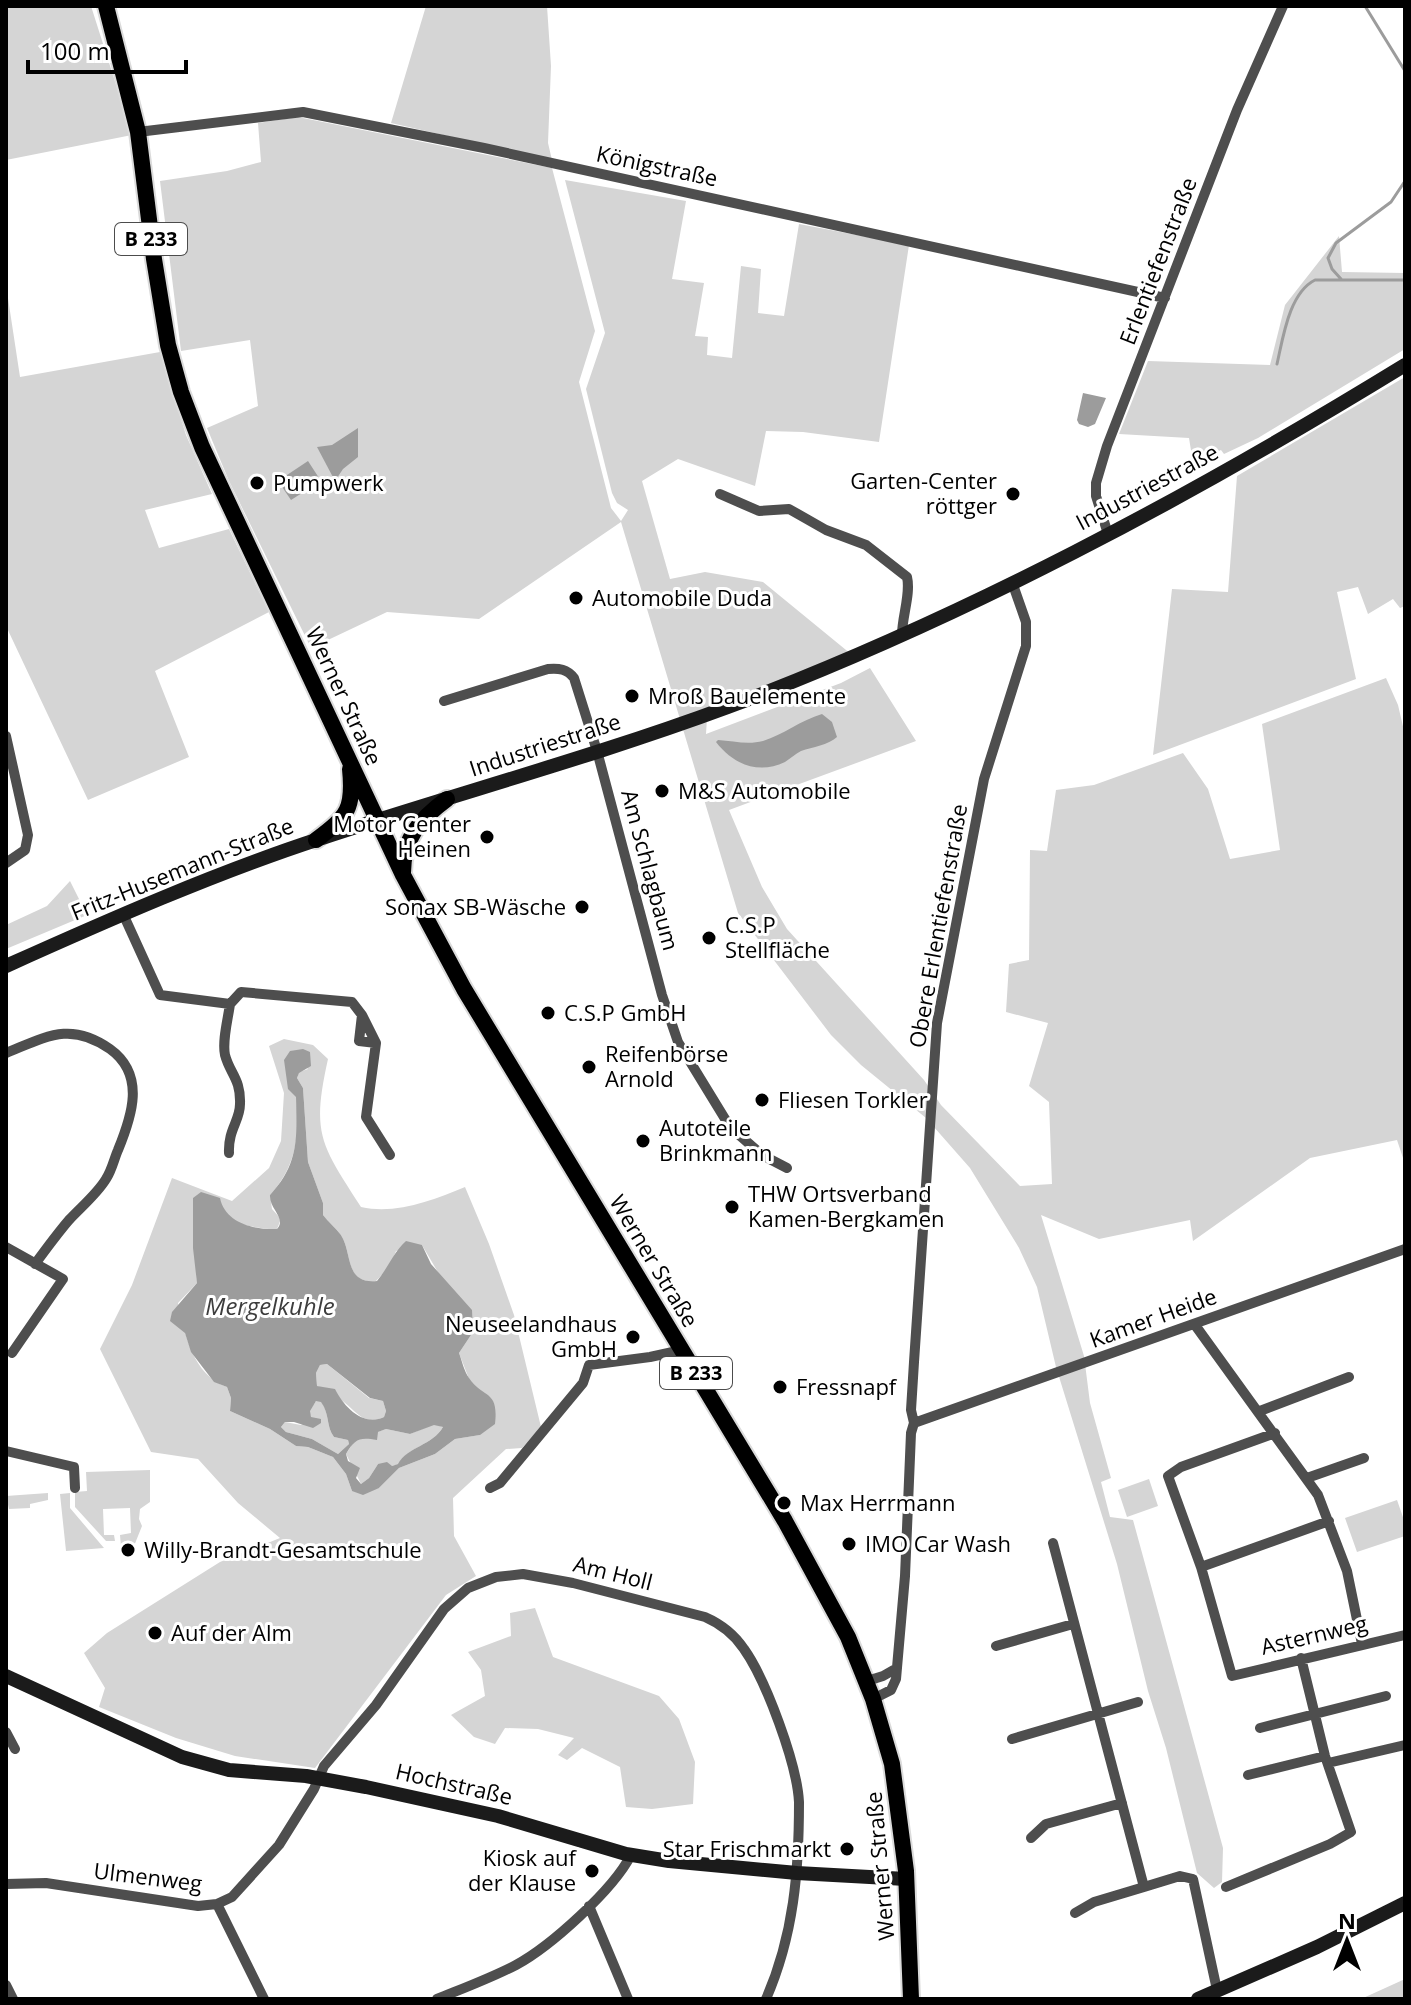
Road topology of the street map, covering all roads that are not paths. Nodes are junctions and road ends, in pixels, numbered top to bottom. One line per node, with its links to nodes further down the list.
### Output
1 (106, 6): 3 (main road, Werner Straße / B 233)
2 (1283, 6): 4 (street, Erlentiefenstraße)
3 (138, 132): 4 (street, Königstraße); 13 (main road, Werner Straße / B 233)
4 (1165, 298): 7 (street, Erlentiefenstraße)
5 (1405, 365): 7 (street, Industriestraße)
6 (720, 494): 9 (street)
7 (1108, 534): 8 (street, Industriestraße)
8 (1012, 582): 9 (street, Industriestraße); 34 (street, Obere Erlentiefenstraße)
9 (902, 635): 12 (street, Industriestraße)
10 (444, 701): 12 (street, Am Schlagbaum)
11 (6, 736): 17 (street)
12 (597, 751): 14 (street, Industriestraße); 25 (street, Am Schlagbaum)
13 (349, 759): 15 (main road, Werner Straße / B 233); 16 (main road)
14 (447, 799): 15 (street, Industriestraße); 18 (main road)
15 (378, 820): 16 (street, Fritz-Husemann-Straße); 18 (main road, Werner Straße / B 233)
16 (316, 840): 19 (street, Fritz-Husemann-Straße)
17 (6, 863)
18 (403, 875): 30 (main road, Werner Straße / B 233)
19 (124, 916): 20 (street, Fritz-Husemann-Straße); 21 (street)
20 (6, 966)
21 (230, 1004): 23 (street); 24 (street)
22 (6, 1053): 28 (street)
23 (229, 1153)
24 (390, 1155)
25 (787, 1168)
26 (6, 1247): 28 (street)
27 (1405, 1249): 29 (street, Kamer Heide)
28 (35, 1264): 31 (street)
29 (1195, 1325): 33 (street); 34 (street, Kamer Heide)
30 (682, 1350): 40 (street, Werner Straße); 51 (main road, Werner Straße / B 233)
31 (12, 1353)
32 (1349, 1377): 33 (street)
33 (1260, 1411): 35 (street)
34 (914, 1423): 49 (street, Obere Erlentiefenstraße)
35 (1275, 1433): 38 (street); 43 (street)
36 (6, 1451): 39 (street)
37 (1364, 1458): 38 (street)
38 (1307, 1478): 41 (street)
39 (75, 1488)
40 (490, 1488)
41 (1329, 1521): 43 (street); 46 (street)
42 (1053, 1543): 44 (street)
43 (1201, 1567): 48 (street, Asternweg)
44 (1073, 1624): 47 (street); 55 (street)
45 (1405, 1635): 46 (street, Asternweg)
46 (1362, 1644): 48 (street, Asternweg)
47 (996, 1646)
48 (1301, 1658): 56 (street)
49 (897, 1668): 51 (street); 53 (street)
50 (6, 1676): 64 (street, Hochstraße)
51 (867, 1681): 53 (main road, Werner Straße / B 233)
52 (1386, 1696): 56 (street)
53 (873, 1699): 69 (main road, Werner Straße / B 233)
54 (1138, 1702): 55 (street)
55 (1098, 1714): 59 (street); 65 (street)
56 (1315, 1715): 57 (street); 62 (street)
57 (1260, 1728)
58 (6, 1732): 61 (street)
59 (1012, 1739)
60 (1405, 1745): 62 (street)
61 (15, 1749)
62 (1326, 1760): 63 (street); 72 (street)
63 (1248, 1775)
64 (318, 1778): 67 (street, Hochstraße); 68 (street, Am Holl); 74 (street, Ulmenweg)
65 (1122, 1803): 66 (street); 71 (street)
66 (1031, 1838)
67 (631, 1855): 68 (street, Hochstraße); 75 (street)
68 (797, 1873): 69 (street, Hochstraße); 83 (street, Am Holl)
69 (906, 1879): 84 (main road, Werner Straße / B 233)
70 (6, 1884): 74 (street, Ulmenweg)
71 (1144, 1887): 76 (street); 78 (street)
72 (1226, 1887)
73 (1405, 1903): 78 (street)
74 (217, 1904): 79 (street)
75 (589, 1906): 81 (street); 82 (street)
76 (1075, 1913)
77 (6, 1985): 80 (street)
78 (1217, 1990): 85 (street)
79 (260, 1998)
80 (13, 1999)
81 (437, 1999)
82 (628, 1999)
83 (766, 1999)
84 (911, 1999)
85 (1198, 1999)

